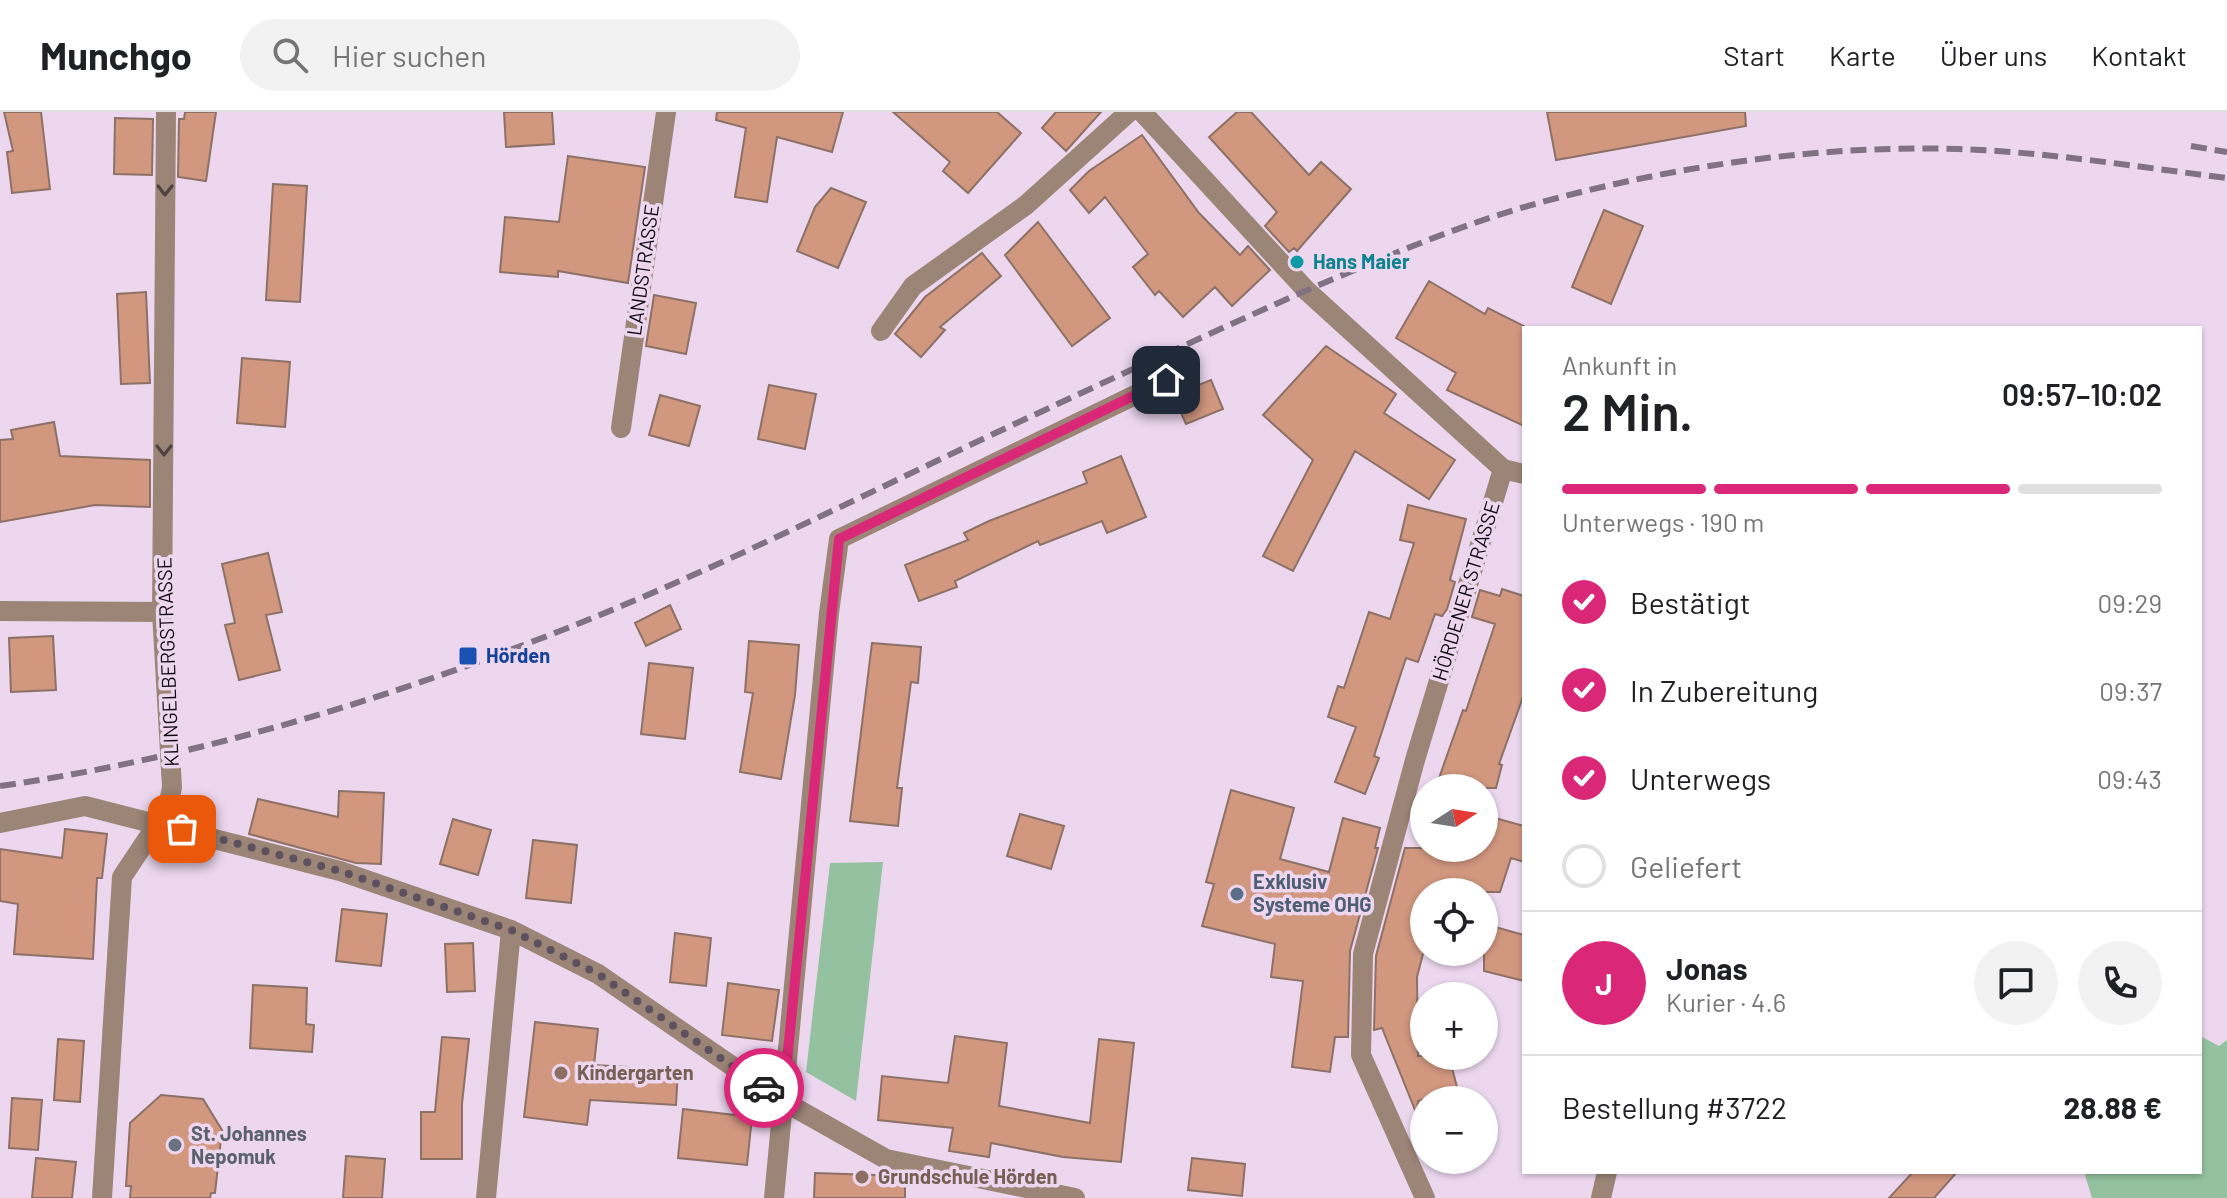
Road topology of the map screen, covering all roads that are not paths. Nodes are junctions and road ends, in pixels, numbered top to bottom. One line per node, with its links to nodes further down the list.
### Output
1 (166, 112): 11 (street, KLINGELBERGSTRASSE, one-way to 11)
2 (666, 112): 7 (street, LANDSTRASSE)
3 (1129, 112): 5 (street)
4 (1142, 112): 8 (street)
5 (881, 331)
6 (1166, 380): 15 (street)
7 (621, 428)
8 (1503, 469): 9 (street); 21 (street, HÖRDENER STRASSE)
9 (1522, 474)
10 (0, 611): 11 (street)
11 (162, 612): 13 (street, KLINGELBERGSTRASSE)
12 (0, 823): 13 (street)
13 (158, 823): 14 (street); 17 (street, KLINGELBERGSTRASSE)
14 (511, 930): 15 (street); 18 (street)
15 (783, 1101): 19 (street); 20 (street)
16 (1607, 1174): 22 (street)
17 (102, 1198)
18 (486, 1198)
19 (774, 1198)
20 (1075, 1198)
21 (1425, 1198)
22 (1601, 1198)

